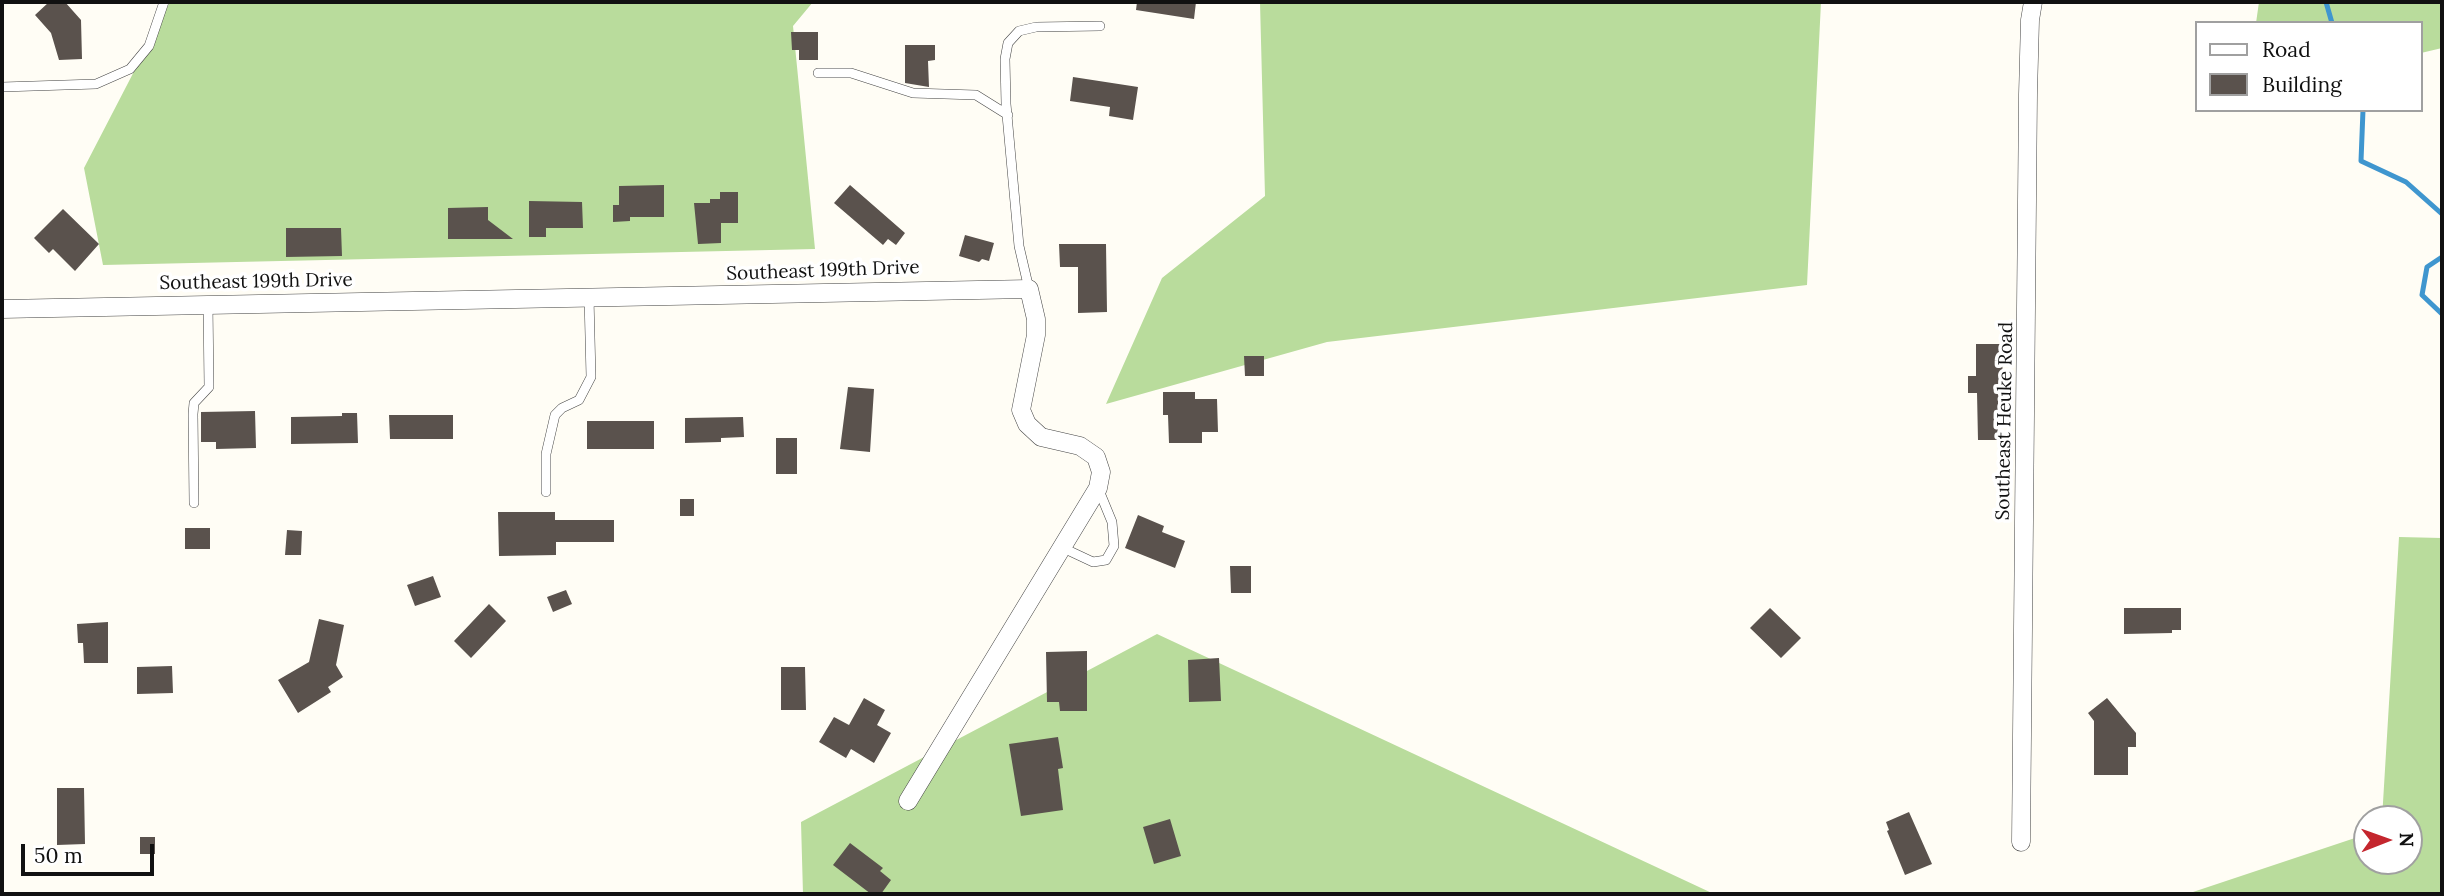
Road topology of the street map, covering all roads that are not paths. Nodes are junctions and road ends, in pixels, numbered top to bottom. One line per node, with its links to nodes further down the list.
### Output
1 (164, 2): 5 (lane)
2 (2033, 2): 16 (street, Southeast Heuke Road)
3 (1100, 26): 6 (lane)
4 (818, 73): 6 (lane)
5 (2, 87)
6 (1007, 115): 7 (lane)
7 (1030, 289): 8 (street, Southeast 199th Drive); 11 (street)
8 (589, 297): 9 (street, Southeast 199th Drive); 12 (lane)
9 (208, 304): 10 (street, Southeast 199th Drive); 13 (lane)
10 (2, 309)
11 (1098, 488): 14 (street); 14 (lane)
12 (546, 492)
13 (194, 503)
14 (1060, 547): 15 (street)
15 (908, 801)
16 (2021, 842)

